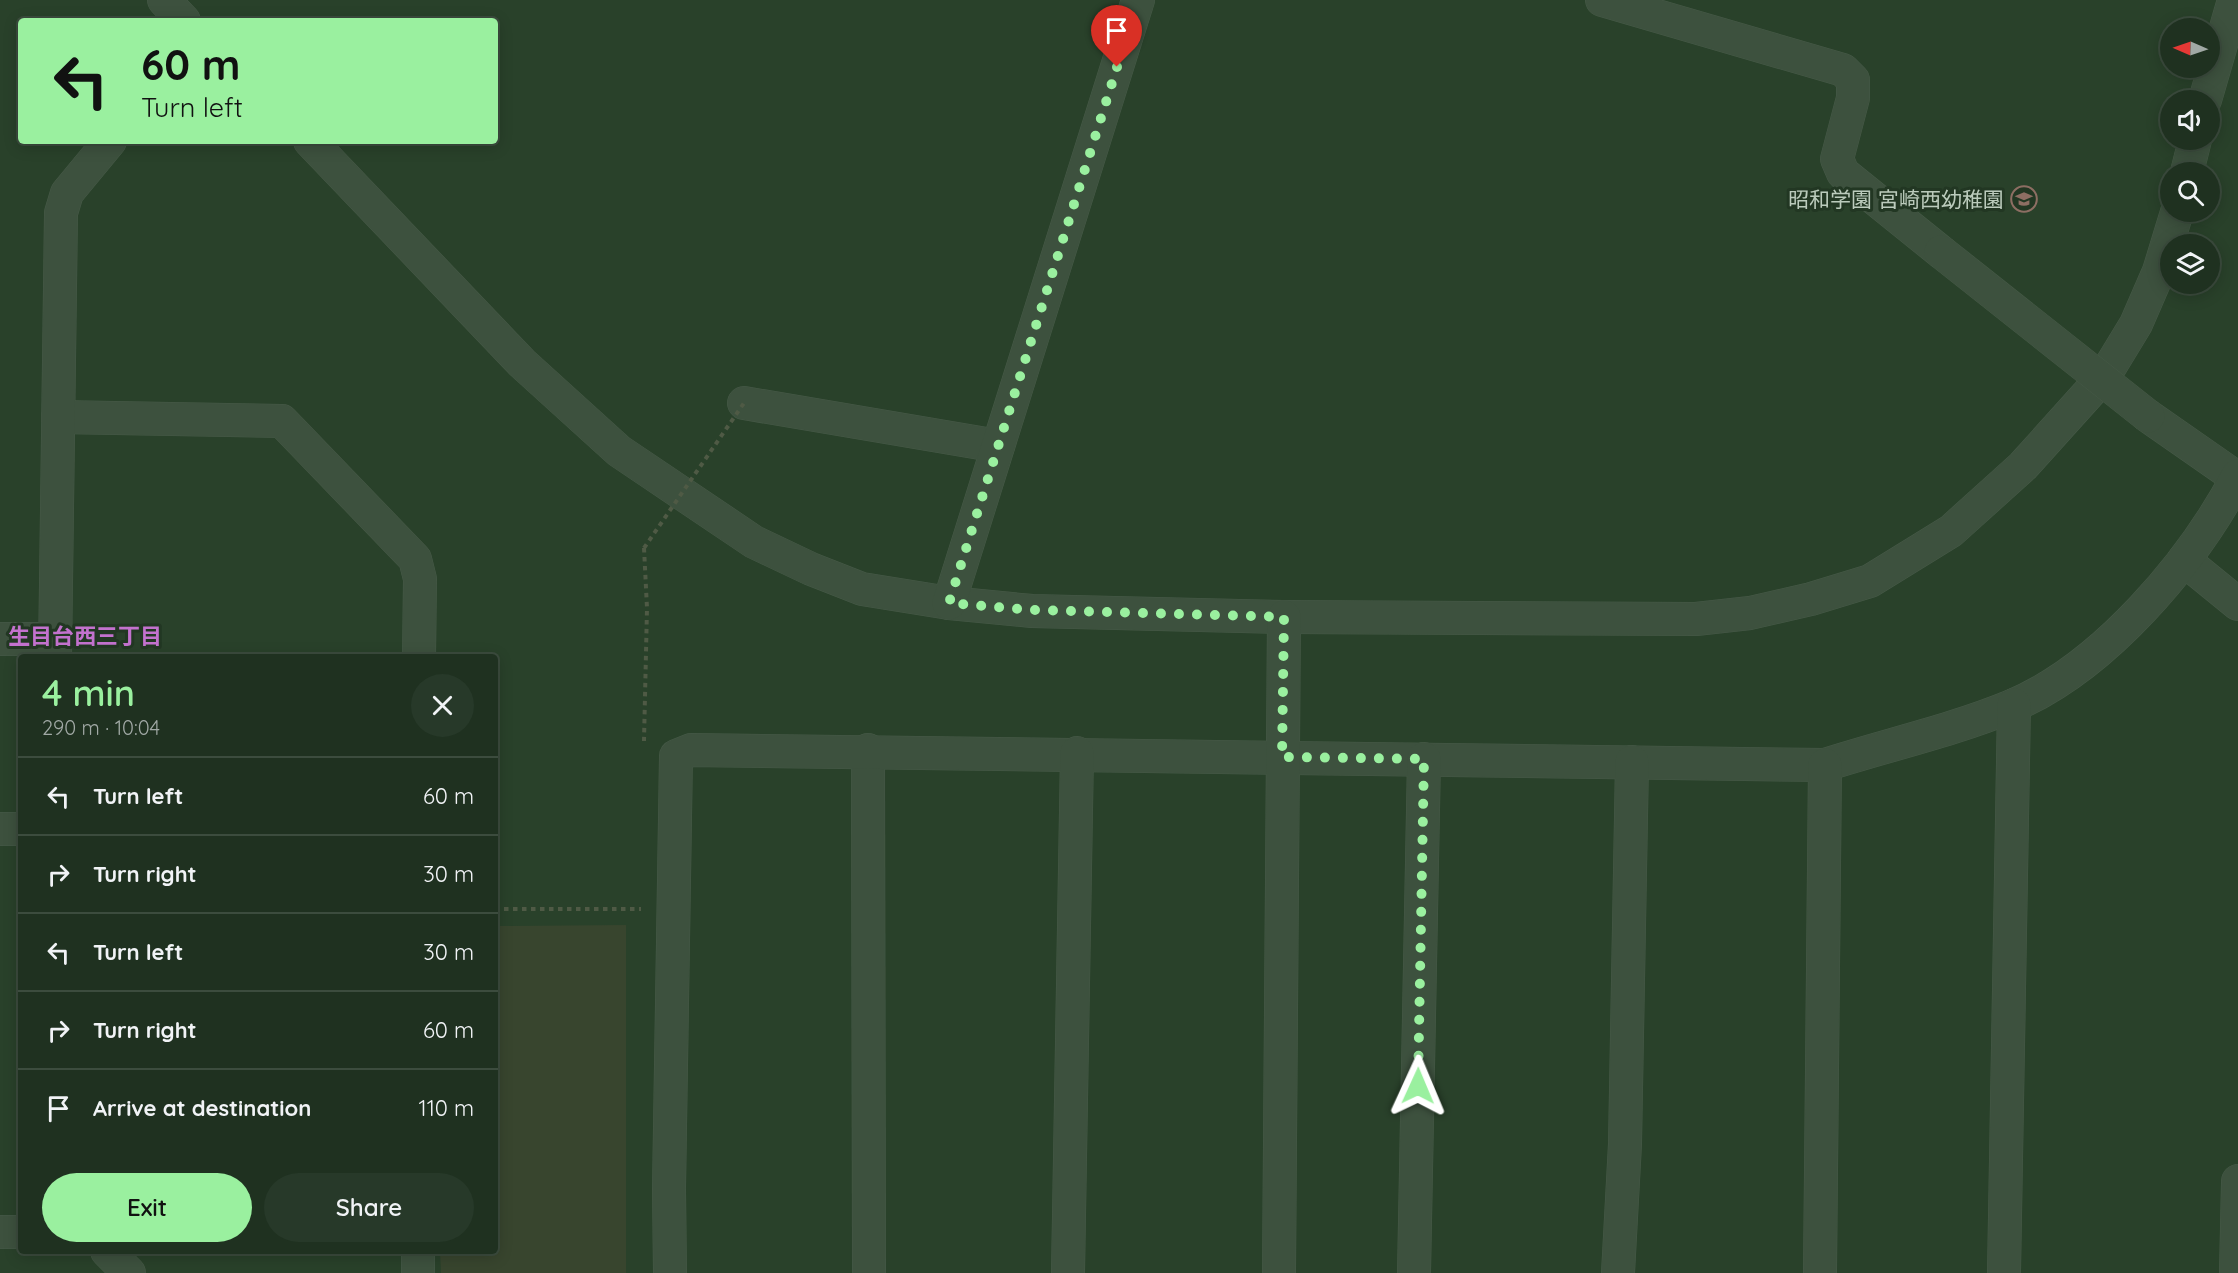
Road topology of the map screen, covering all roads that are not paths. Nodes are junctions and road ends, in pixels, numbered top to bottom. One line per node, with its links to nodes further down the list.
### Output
1 (165, 0): 5 (street)
2 (1138, 0): 12 (street)
3 (1602, 0): 13 (street, bridge)
4 (2234, 0): 6 (street)
5 (181, 18)
6 (2208, 90)
7 (107, 144): 11 (street)
8 (313, 144): 15 (street)
9 (2174, 222): 17 (street)
10 (744, 403): 12 (street)
11 (58, 417): 19 (street); 20 (street)
12 (998, 446): 15 (street)
13 (2237, 477): 14 (street)
14 (2184, 560): 16 (street); 21 (street)
15 (949, 603): 17 (street)
16 (2238, 604)
17 (1284, 617): 24 (street)
18 (0, 639): 19 (street)
19 (55, 648)
20 (419, 654)
21 (2014, 705): 27 (street); 44 (street)
22 (868, 750): 23 (street); 37 (street); 38 (street)
23 (1077, 753): 24 (street); 39 (street)
24 (1282, 757): 25 (street); 40 (street)
25 (1424, 759): 26 (street); 41 (street)
26 (1632, 762): 27 (street); 42 (street)
27 (1825, 765): 43 (street)
28 (0, 829): 29 (street)
29 (18, 829)
30 (2238, 1181): 45 (street)
31 (0, 1232): 32 (street)
32 (18, 1232)
33 (110, 1254): 35 (street)
34 (418, 1254): 36 (street)
35 (129, 1273)
36 (418, 1273)
37 (670, 1273)
38 (869, 1273)
39 (1068, 1273)
40 (1279, 1273)
41 (1414, 1273)
42 (1618, 1273)
43 (1821, 1273)
44 (2004, 1273)
45 (2236, 1273)

